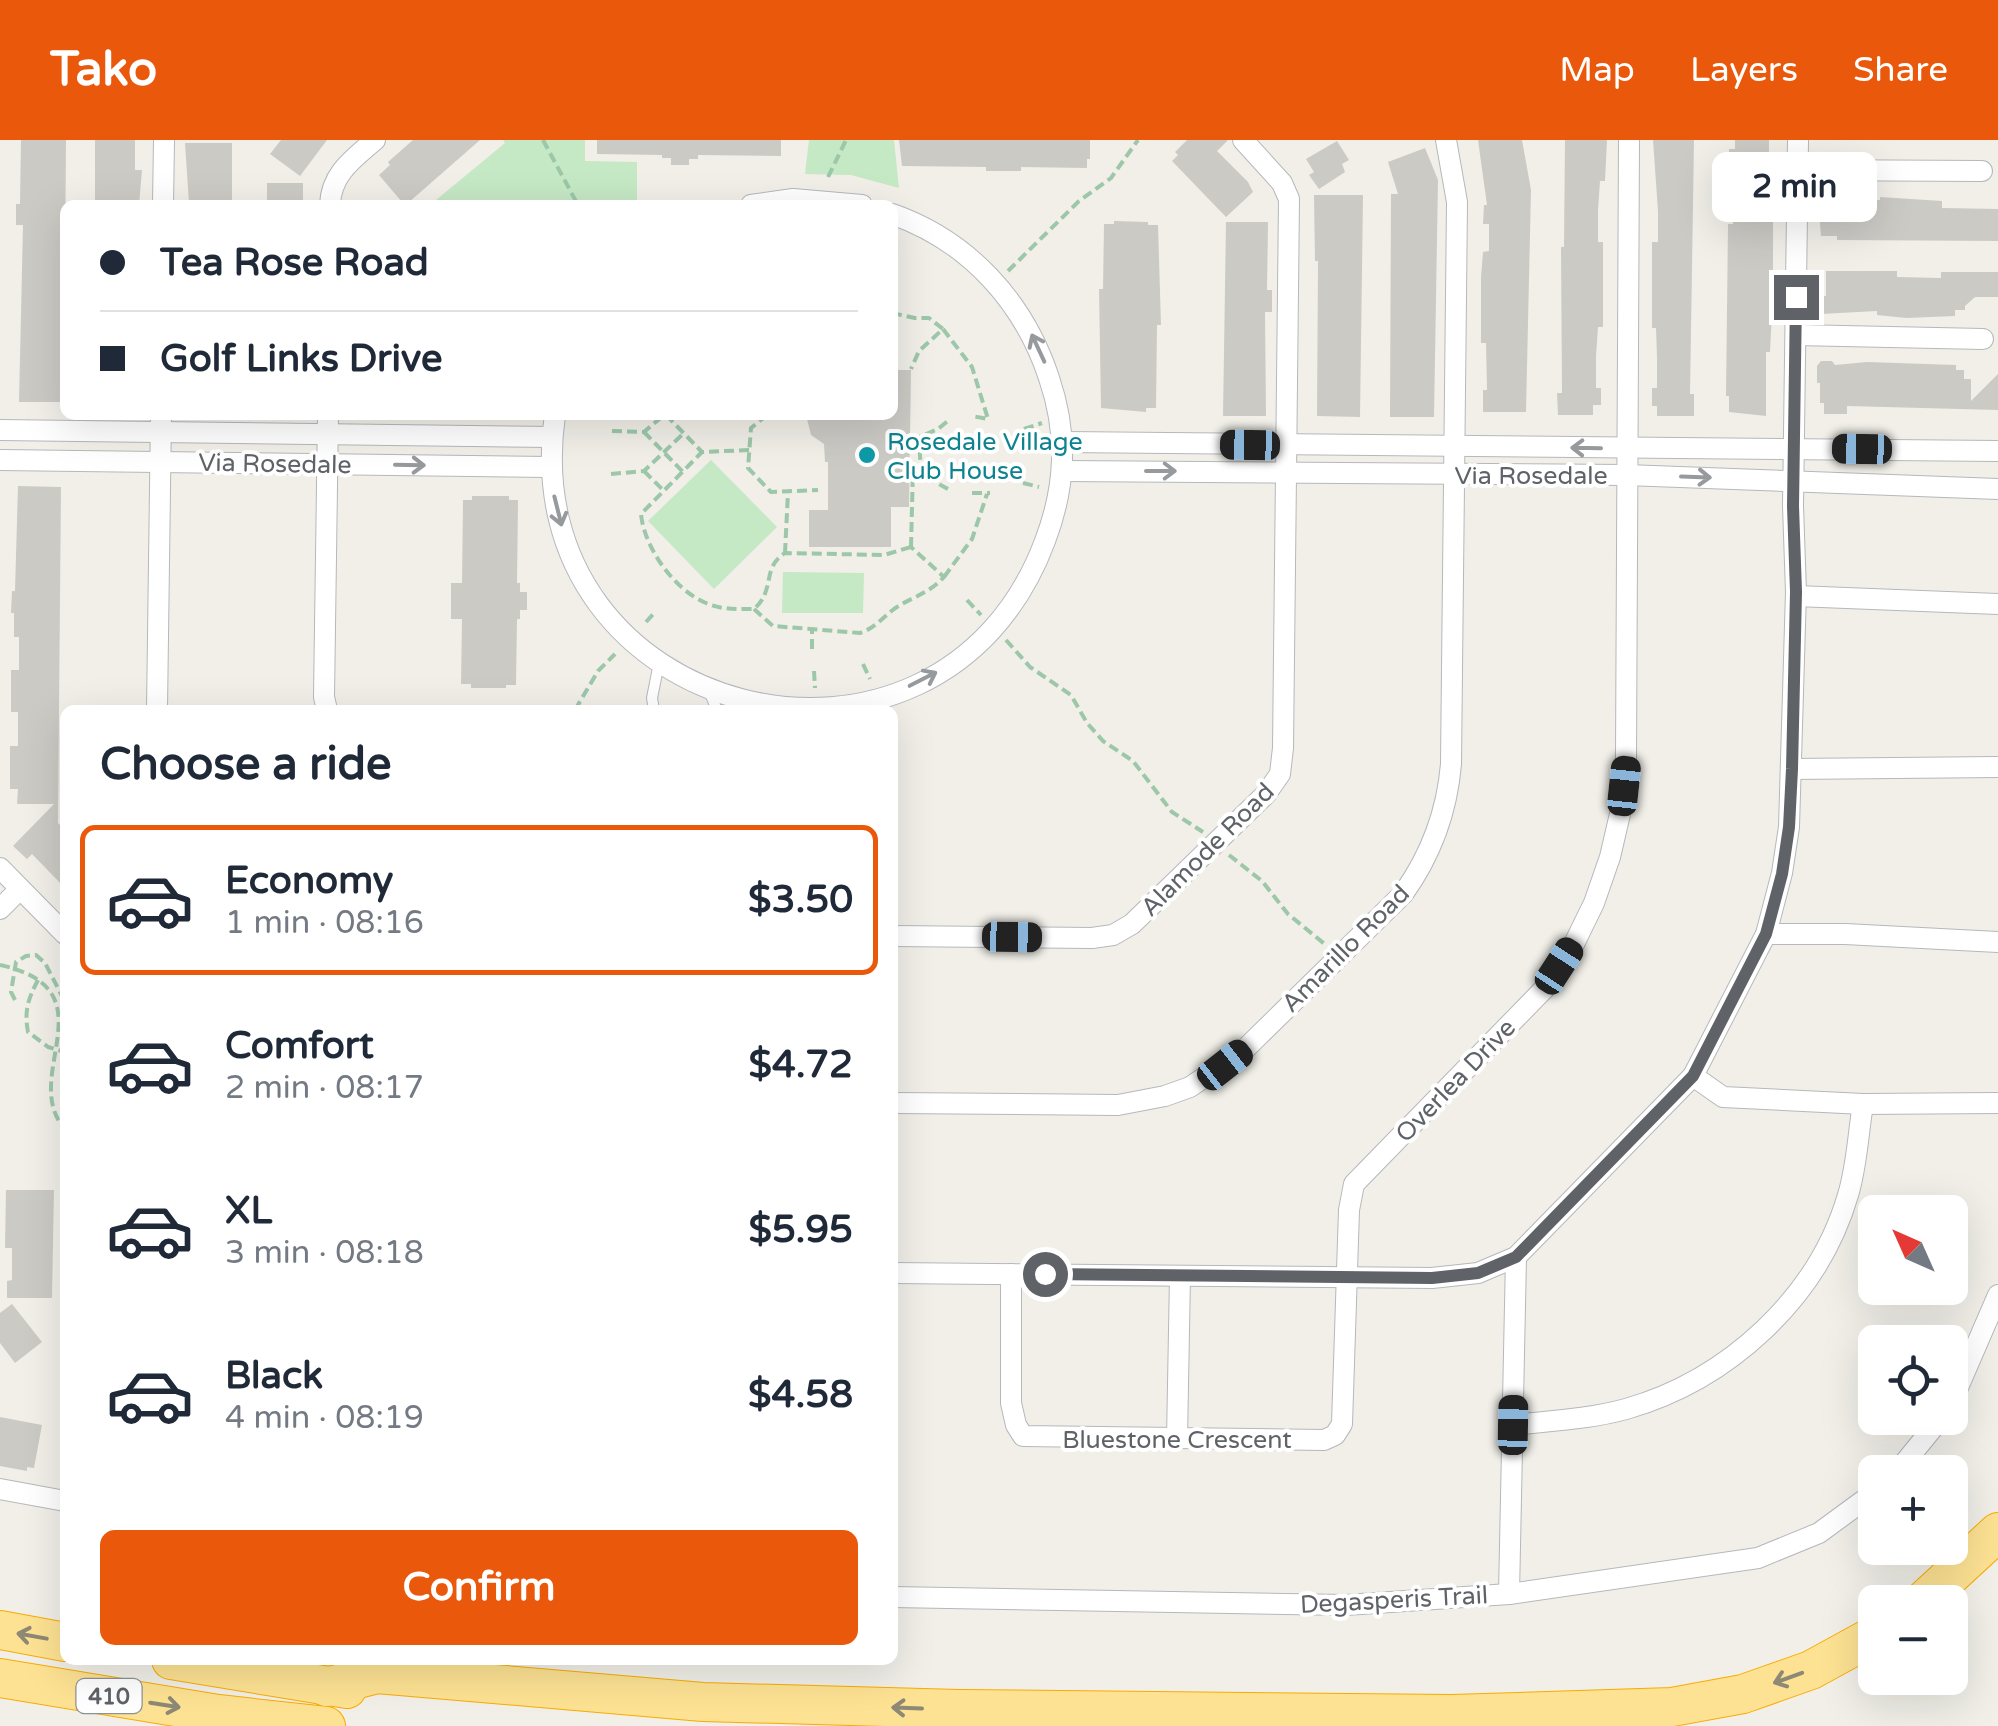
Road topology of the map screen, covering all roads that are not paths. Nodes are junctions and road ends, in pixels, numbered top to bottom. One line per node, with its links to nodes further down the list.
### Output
1 (164, 140): 9 (street)
2 (375, 140): 10 (street)
3 (1244, 140): 21 (street, Alamode Road)
4 (1446, 140): 20 (street, Amarillo Road)
5 (1629, 140): 22 (street, Overlea Drive)
6 (1798, 140): 7 (street)
7 (1797, 170): 8 (street); 12 (street)
8 (1982, 170)
9 (163, 200)
10 (330, 200)
11 (898, 217): 19 (street, one-way to 11)
12 (1796, 335): 13 (street); 23 (street)
13 (1983, 340)
14 (554, 420): 18 (street)
15 (161, 423): 16 (street, Via Rosedale); 17 (street, Via Rosedale); 26 (street)
16 (328, 424): 18 (street, Via Rosedale); 27 (street)
17 (0, 430)
18 (552, 437): 28 (street)
19 (1064, 442): 21 (street, Via Rosedale); 30 (street)
20 (1454, 444): 21 (street, Via Rosedale); 22 (street, Via Rosedale, one-way to 20); 31 (street, Amarillo Road)
21 (1287, 446): 29 (street, Alamode Road)
22 (1626, 449): 23 (street, Via Rosedale); 32 (street, Overlea Drive)
23 (1794, 449): 24 (street, Via Rosedale); 33 (street)
24 (1998, 450)
25 (0, 460): 26 (street, Via Rosedale)
26 (160, 461): 27 (street, Via Rosedale); 39 (street)
27 (327, 463): 28 (street, Via Rosedale, one-way to 28); 40 (street)
28 (550, 466): 37 (street, one-way to 37)
29 (1287, 470): 30 (street, Via Rosedale, one-way to 29); 31 (street, Via Rosedale); 51 (street, Alamode Road)
30 (1064, 472): 43 (street, one-way to 30)
31 (1454, 474): 32 (street, Via Rosedale); 54 (street, Amarillo Road)
32 (1626, 475): 33 (street, Via Rosedale, one-way to 33); 61 (street, Overlea Drive)
33 (1793, 482): 34 (street, Via Rosedale); 35 (street)
34 (1998, 488)
35 (1796, 596): 36 (street); 45 (street)
36 (1998, 604)
37 (659, 663): 38 (street); 41 (lane)
38 (713, 700): 42 (street)
39 (157, 705)
40 (326, 705)
41 (653, 705)
42 (762, 705)
43 (852, 705)
44 (1998, 767): 45 (street)
45 (1792, 769): 50 (street)
46 (0, 868): 47 (street)
47 (20, 889): 48 (street); 49 (street)
48 (0, 908)
49 (60, 929)
50 (1766, 934): 52 (street); 53 (street)
51 (898, 936)
52 (1998, 942)
53 (1693, 1076): 56 (street); 57 (street)
54 (898, 1103)
55 (1998, 1103): 56 (street)
56 (1863, 1104): 64 (street)
57 (1516, 1257): 61 (street); 64 (street)
58 (898, 1273): 59 (street)
59 (1011, 1274): 60 (street); 66 (street, Bluestone Crescent)
60 (1180, 1276): 61 (street); 66 (street)
61 (1346, 1278): 66 (street, Bluestone Crescent)
62 (1998, 1294): 63 (street)
63 (1968, 1364)
64 (1513, 1425): 73 (street)
65 (1927, 1435): 67 (street)
66 (1177, 1439)
67 (1911, 1455)
68 (0, 1490): 69 (street)
69 (60, 1500)
70 (1858, 1504): 73 (street, Degasperis Trail)
71 (1998, 1532): 72 (highway)
72 (1943, 1585)
73 (1509, 1594): 74 (street, Degasperis Trail)
74 (898, 1597)
75 (0, 1630): 76 (highway, one-way to 75)
76 (60, 1641)
77 (1858, 1644): 80 (highway, one-way to 80)
78 (200, 1665): 80 (highway, 410)
79 (0, 1678): 81 (highway, 410, one-way to 81)
80 (326, 1687): 83 (highway, 410)
81 (232, 1720): 82 (highway, 410)
82 (326, 1726)
83 (693, 1726)

